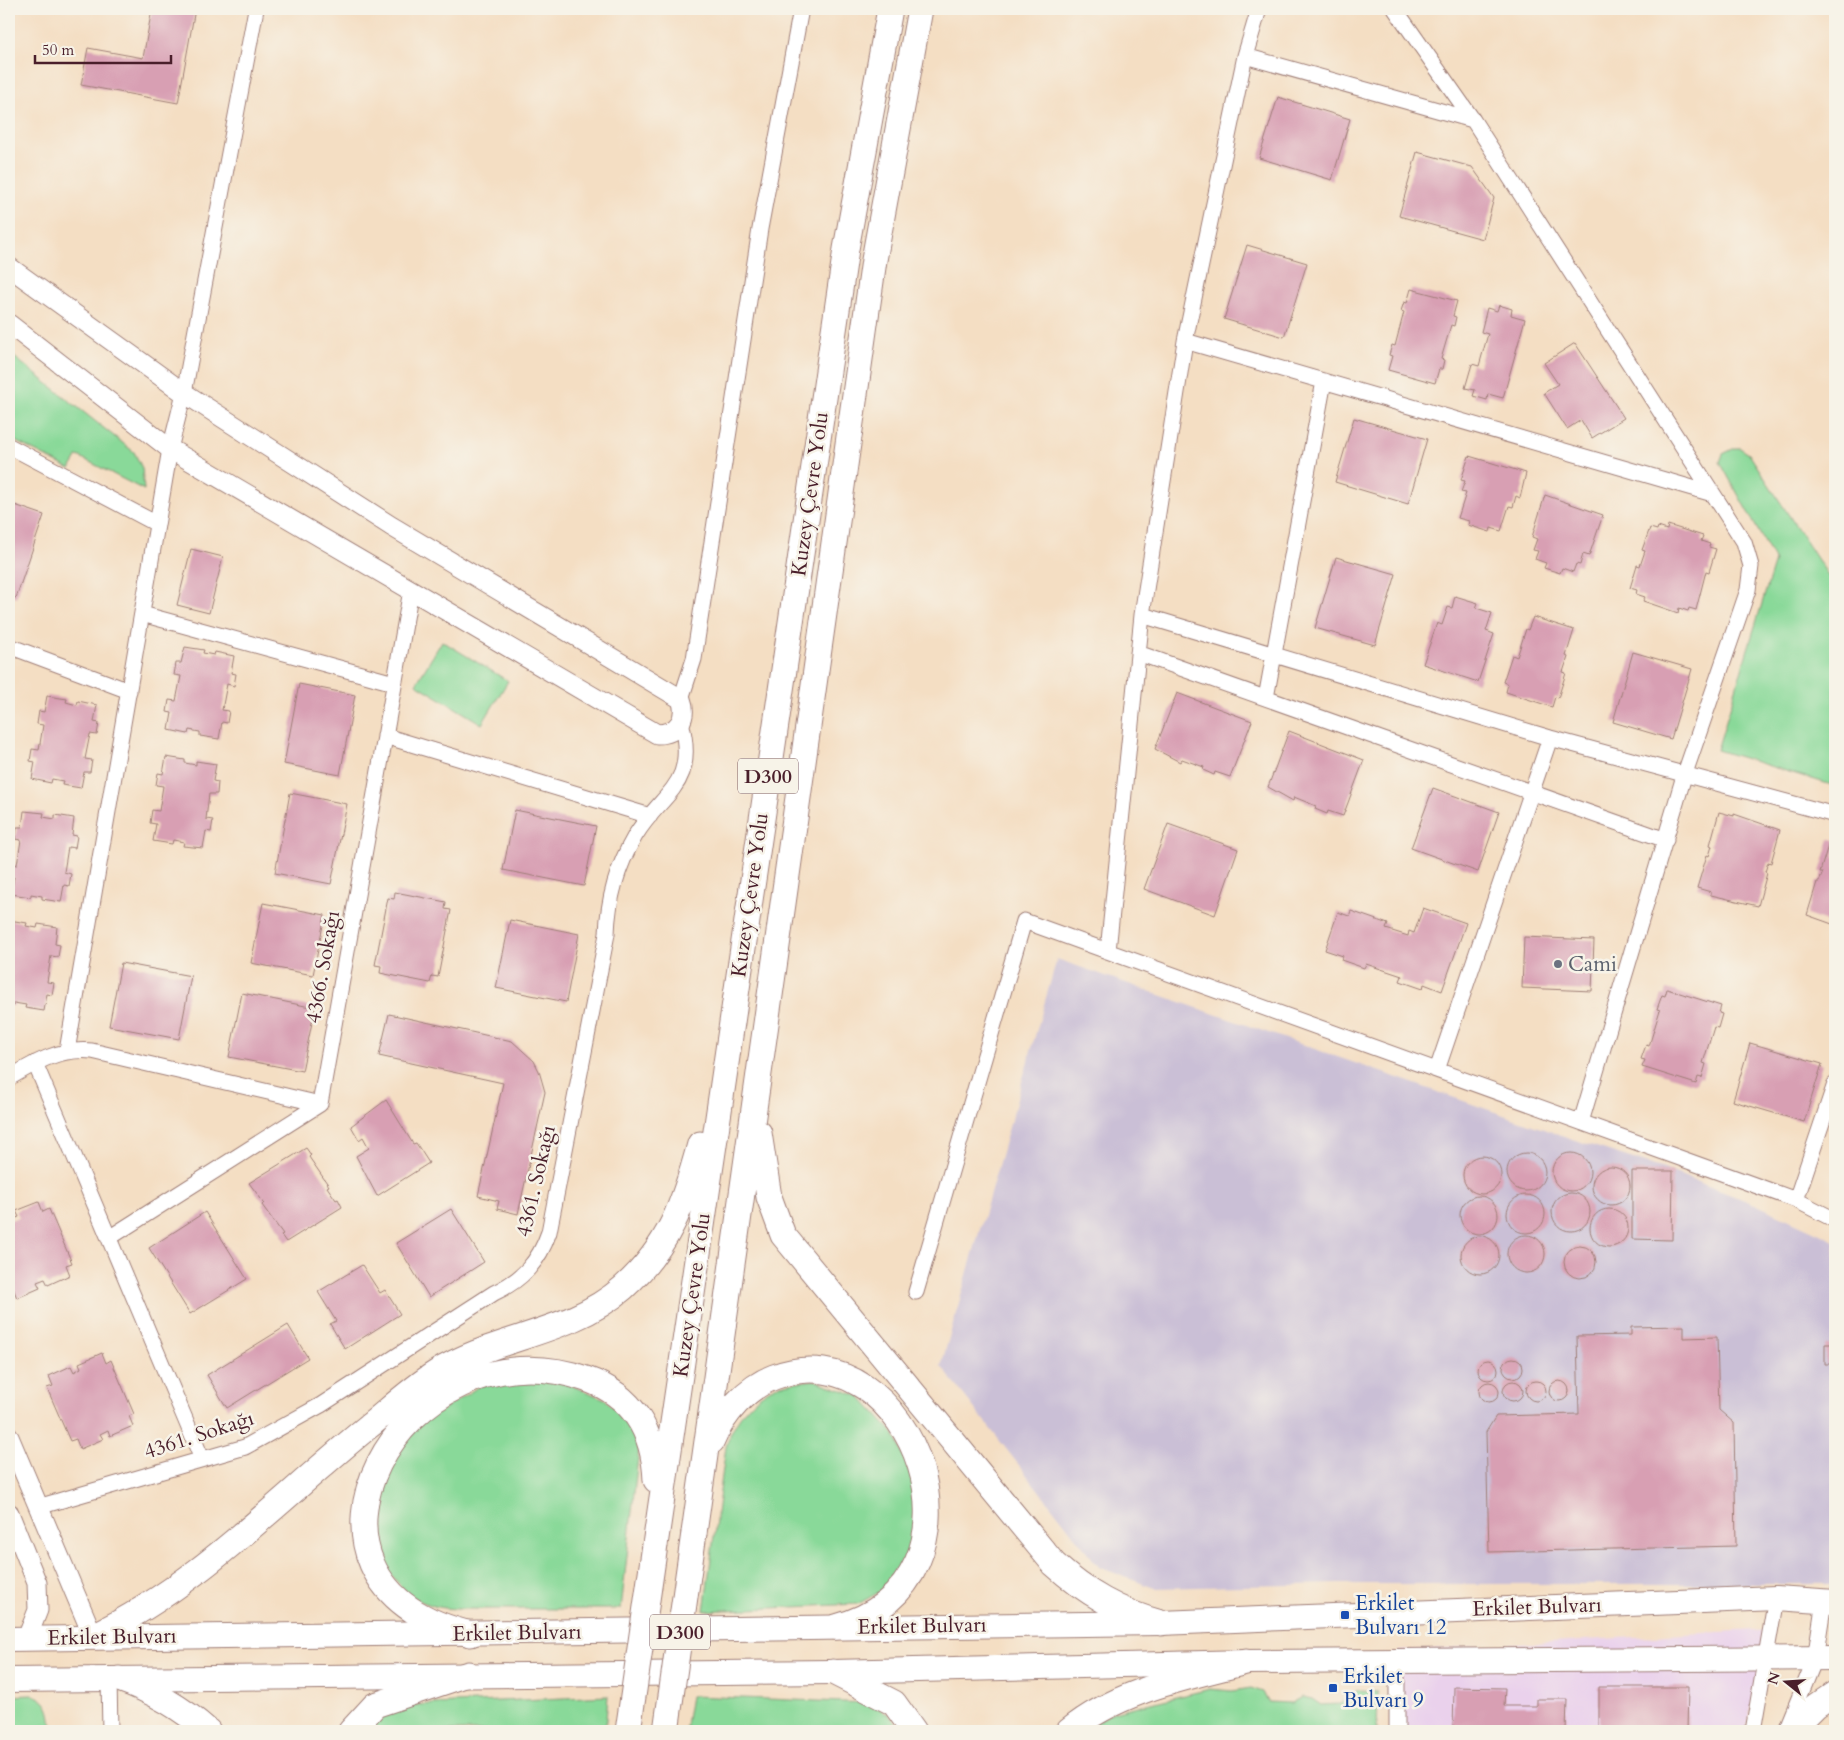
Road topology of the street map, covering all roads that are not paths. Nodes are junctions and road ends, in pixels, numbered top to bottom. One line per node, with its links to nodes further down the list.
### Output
1 (256, 9): 13 (street)
2 (801, 9): 27 (street)
3 (890, 9): 37 (highway, Kuzey Çevre Yolu / D300)
4 (920, 9): 44 (highway, Kuzey Çevre Yolu / D300)
5 (1259, 9): 7 (street)
6 (1395, 9): 8 (street)
7 (1245, 56): 8 (street); 11 (street)
8 (1472, 120): 16 (street)
9 (9, 267): 13 (street)
10 (9, 324): 15 (street)
11 (1185, 341): 12 (street); 20 (street)
12 (1324, 382): 16 (street); 23 (street)
13 (184, 393): 15 (street); 27 (street)
14 (9, 446): 17 (street)
15 (170, 449): 17 (street); 18 (street)
16 (1713, 494): 31 (street)
17 (158, 524): 19 (street)
18 (411, 590): 24 (street, 4366. Sokağı); 28 (street)
19 (142, 614): 24 (street); 25 (street)
20 (1142, 615): 22 (street); 23 (street)
21 (9, 646): 25 (street)
22 (1138, 653): 26 (street); 36 (street)
23 (1274, 654): 26 (street); 30 (street)
24 (394, 683): 29 (street, 4366. Sokağı)
25 (129, 691): 38 (street)
26 (1266, 698): 32 (street)
27 (681, 699): 28 (street)
28 (681, 722): 34 (street, 4361. Sokağı)
29 (385, 736): 34 (street); 43 (street, 4366. Sokağı)
30 (1550, 738): 31 (street); 32 (street)
31 (1684, 776): 33 (street); 35 (street)
32 (1532, 792): 35 (street); 40 (street)
33 (1835, 815)
34 (650, 816): 51 (street, 4361. Sokağı)
35 (1666, 840): 45 (street)
36 (1108, 951): 40 (street); 49 (street)
37 (728, 1046): 55 (highway, Kuzey Çevre Yolu / D300); 61 (highway)
38 (67, 1051): 39 (street); 43 (street)
39 (35, 1063): 41 (street); 48 (street)
40 (1437, 1070): 45 (street)
41 (9, 1078)
42 (1835, 1084): 46 (street)
43 (320, 1104): 48 (street)
44 (755, 1106): 52 (highway, Kuzey Çevre Yolu / D300); 58 (highway)
45 (1581, 1122): 46 (street)
46 (1796, 1200): 47 (street)
47 (1835, 1220)
48 (109, 1238): 51 (street)
49 (916, 1292)
50 (9, 1437): 53 (street)
51 (202, 1459): 53 (street, 4361. Sokağı)
52 (704, 1464): 59 (highway); 76 (highway, Kuzey Çevre Yolu / D300, bridge)
53 (38, 1507): 61 (street)
54 (9, 1513): 62 (street)
55 (655, 1545): 60 (highway); 75 (highway, D300, bridge)
56 (1776, 1598): 57 (main road, Erkilet Bulvarı); 58 (main road, Erkilet Bulvarı); 64 (street)
57 (1830, 1601): 63 (street)
58 (1161, 1623): 59 (main road, Erkilet Bulvarı)
59 (836, 1627): 60 (main road, Erkilet Bulvarı)
60 (471, 1634): 61 (main road, Erkilet Bulvarı)
61 (93, 1636): 62 (main road, Erkilet Bulvarı)
62 (18, 1638)
63 (1825, 1658): 64 (main road, Erkilet Bulvarı); 81 (street)
64 (1765, 1659): 66 (main road, Erkilet Bulvarı); 80 (street)
65 (1246, 1662): 66 (main road, Erkilet Bulvarı); 67 (main road, Erkilet Bulvarı); 78 (highway)
66 (1398, 1662): 79 (street)
67 (833, 1672): 68 (main road, Erkilet Bulvarı); 77 (highway)
68 (468, 1674): 69 (main road, Erkilet Bulvarı); 74 (highway)
69 (114, 1679): 70 (main road, Erkilet Bulvarı); 72 (street); 73 (highway)
70 (9, 1680)
71 (1835, 1694): 82 (main road)
72 (110, 1731)
73 (208, 1731)
74 (351, 1731)
75 (628, 1731)
76 (666, 1731)
77 (914, 1731)
78 (1069, 1731)
79 (1397, 1731)
80 (1754, 1731)
81 (1785, 1731)
82 (1791, 1731)

